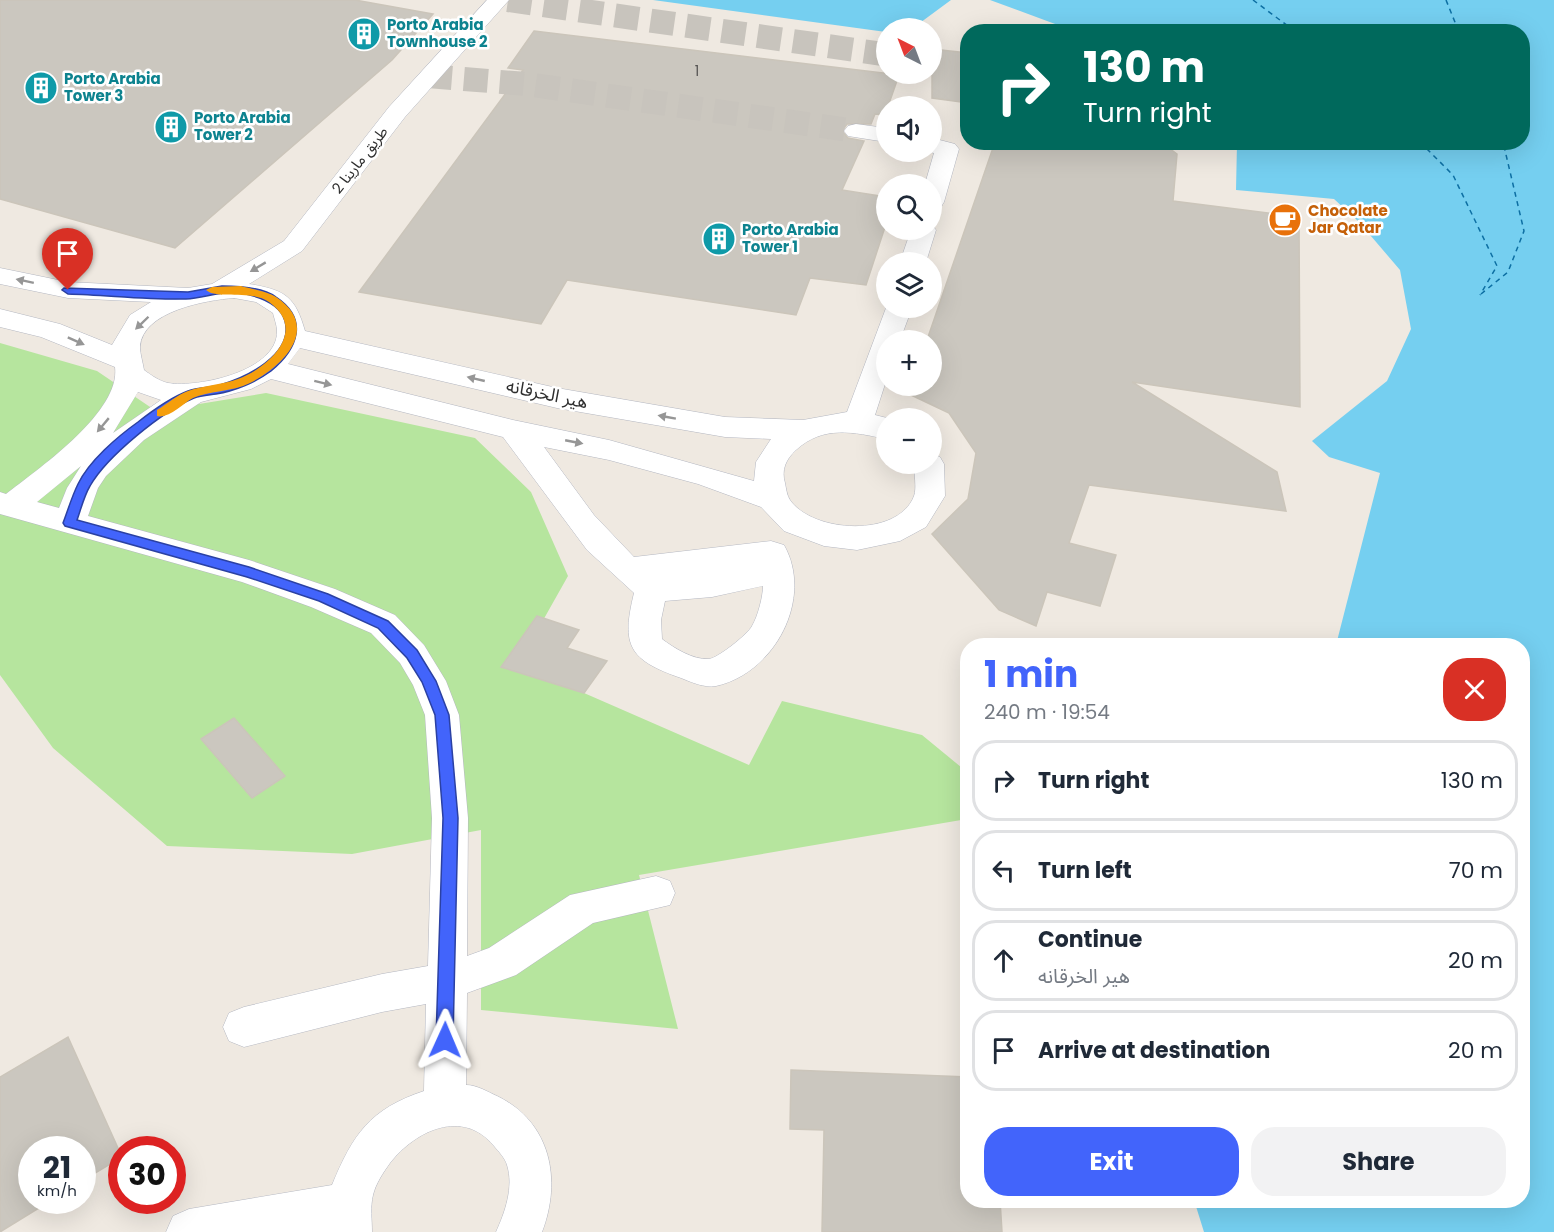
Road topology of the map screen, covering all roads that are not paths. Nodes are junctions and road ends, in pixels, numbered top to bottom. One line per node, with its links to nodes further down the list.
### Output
1 (499, 0): 4 (street, طريق مارينا 2)
2 (856, 131): 3 (street)
3 (876, 134)
4 (293, 246): 6 (street, طريق مارينا 2, one-way to 6); 8 (street, طريق مارينا 2)
5 (0, 276): 7 (street, one-way to 5)
6 (222, 289): 7 (street); 8 (street)
7 (188, 296): 11 (street, one-way to 11)
8 (282, 305): 10 (street)
9 (0, 318): 11 (street, one-way to 11)
10 (291, 337): 12 (street); 18 (street, هير الخرقانه, one-way to 10)
11 (127, 367): 14 (street); 21 (street, one-way to 21)
12 (266, 368): 14 (street); 17 (street, one-way to 17)
13 (876, 372): 15 (street)
14 (192, 394): 22 (street)
15 (858, 422): 16 (street); 18 (street)
16 (876, 426)
17 (513, 430): 20 (street, one-way to 20); 25 (street)
18 (806, 430): 20 (street)
19 (931, 474): 23 (street)
20 (772, 499): 23 (street)
21 (6, 505): 22 (street)
22 (70, 523): 27 (street)
23 (803, 528): 24 (street)
24 (775, 561): 25 (street); 25 (street)
25 (639, 579)
26 (656, 892): 27 (street)
27 (446, 982): 28 (street); 29 (street)
28 (244, 1027)
29 (444, 1106): 30 (street); 32 (street)
30 (349, 1219): 31 (street)
31 (189, 1232)
32 (519, 1232)

